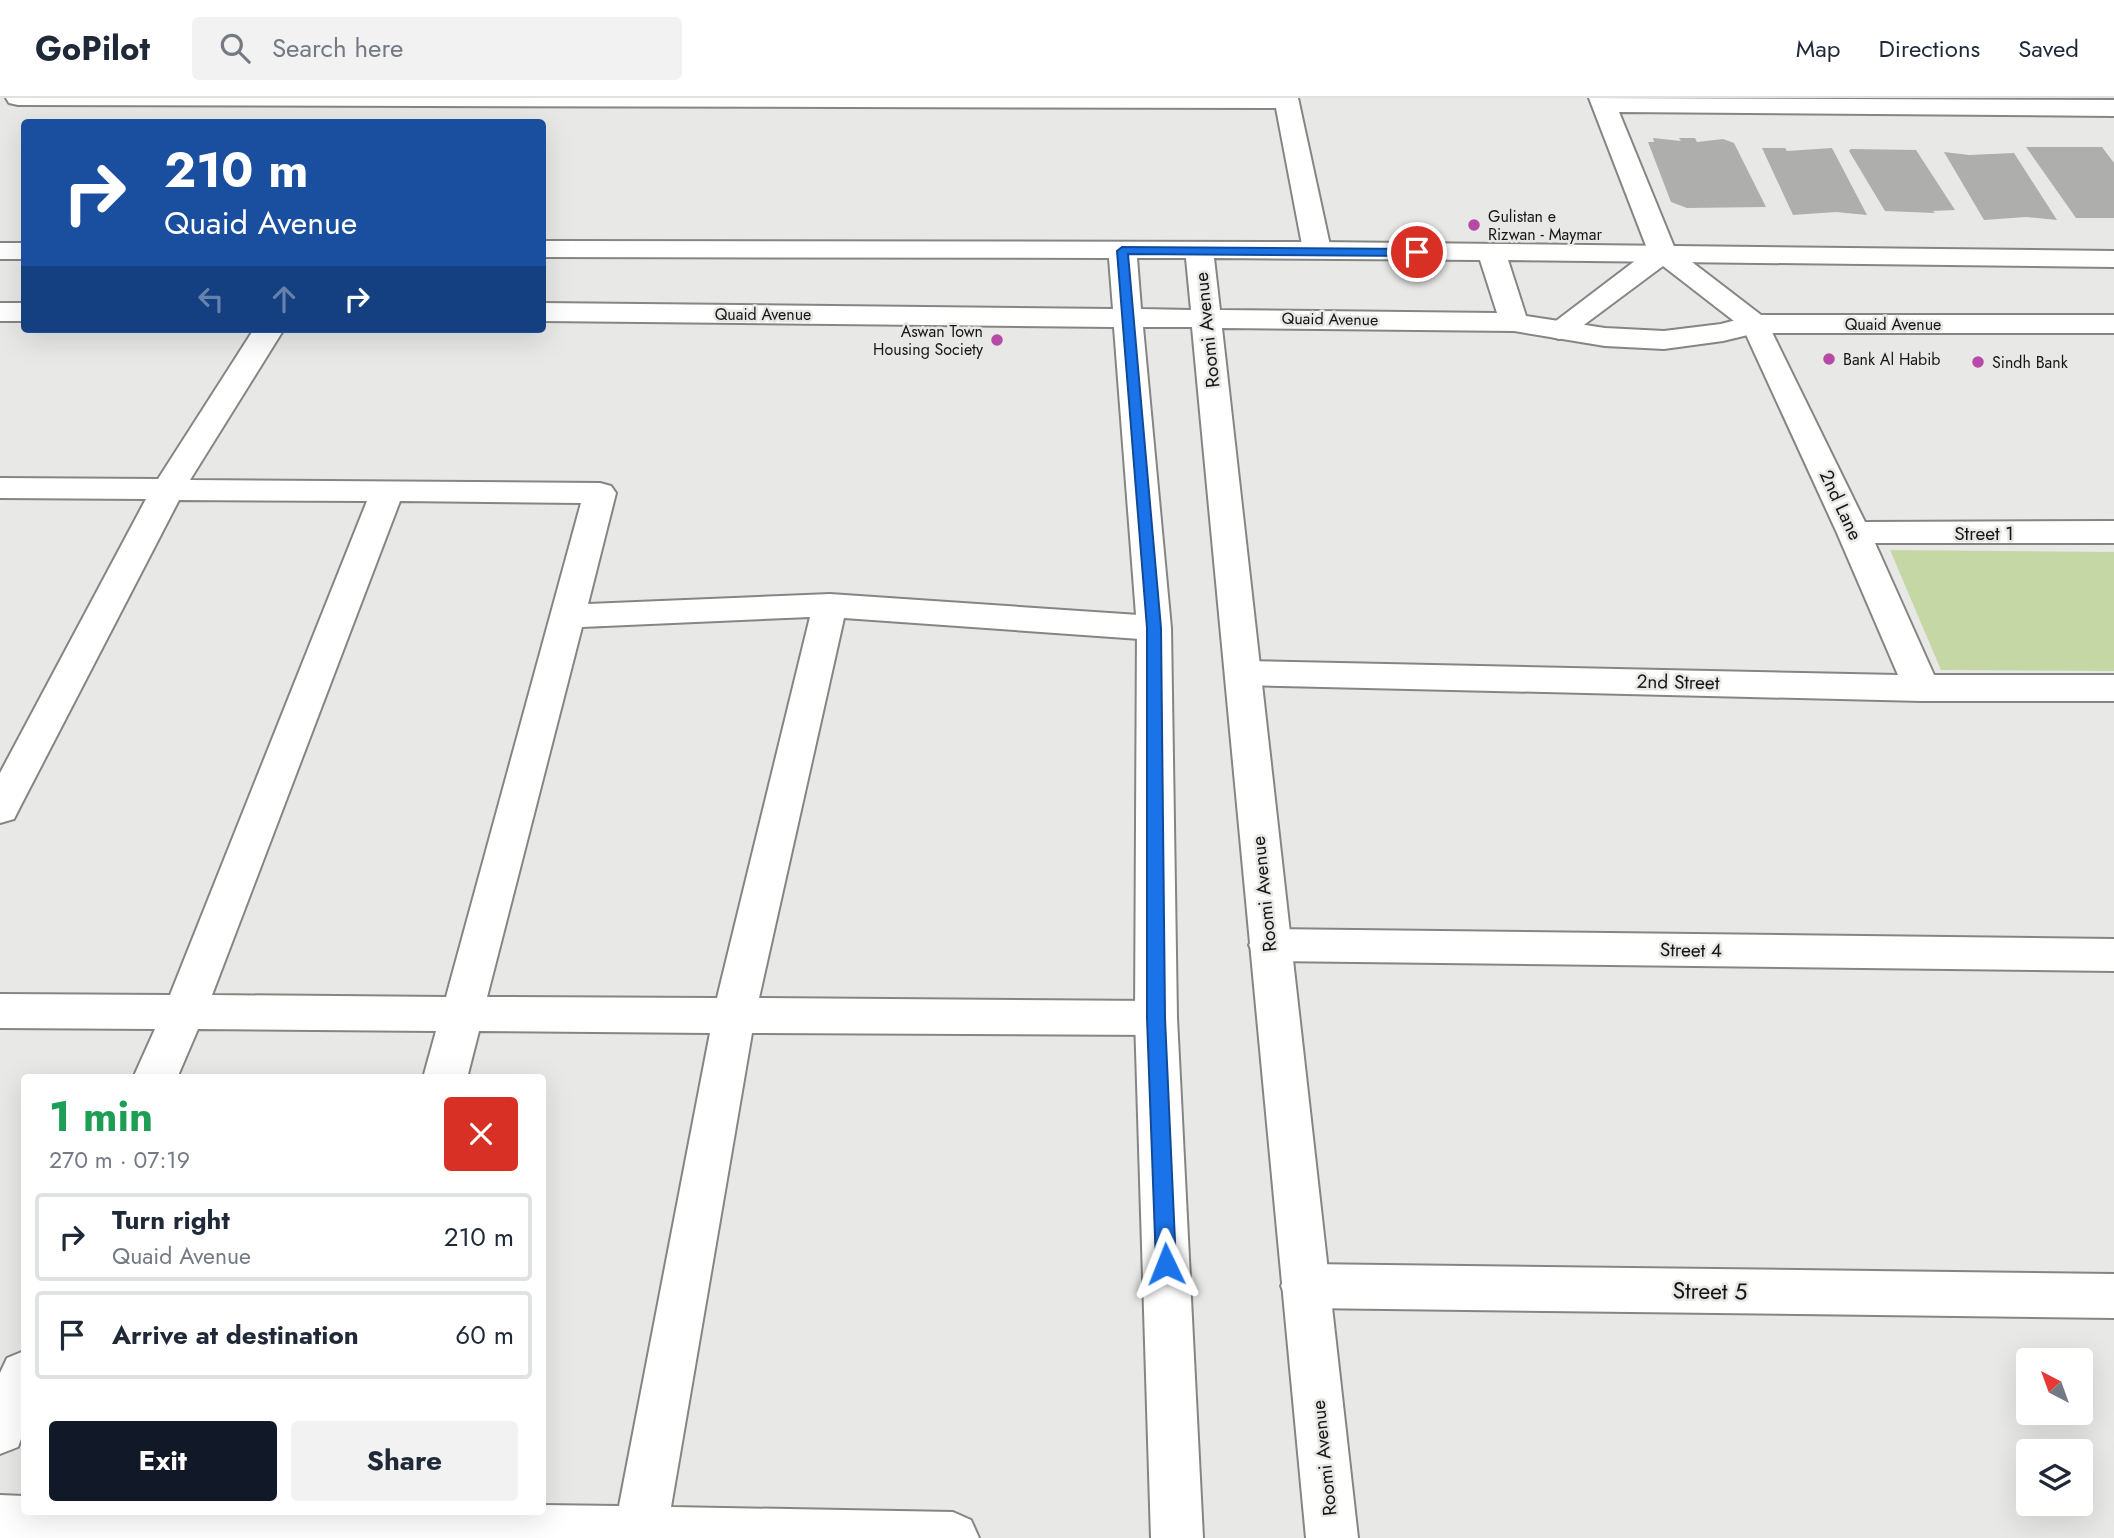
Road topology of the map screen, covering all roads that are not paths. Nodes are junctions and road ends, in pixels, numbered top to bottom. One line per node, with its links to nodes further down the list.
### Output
1 (18, 98): 2 (street)
2 (53, 98): 8 (street)
3 (1286, 100): 8 (street); 10 (street)
4 (1602, 101): 5 (street); 15 (street)
5 (1878, 102): 6 (street)
6 (2067, 103): 7 (street)
7 (2114, 108)
8 (537, 111)
9 (546, 249): 13 (street)
10 (1317, 250): 14 (street); 16 (street)
11 (0, 251): 12 (street)
12 (21, 251)
13 (1122, 251): 14 (street); 22 (street)
14 (1199, 251): 21 (street, Roomi Avenue)
15 (1663, 253): 16 (street); 17 (street); 24 (street); 26 (street)
16 (1492, 254): 23 (street)
17 (2114, 259)
18 (0, 312): 19 (street)
19 (21, 312)
20 (546, 312): 22 (street, Quaid Avenue)
21 (1206, 316): 22 (street, Quaid Avenue); 23 (street, Quaid Avenue); 36 (street, Roomi Avenue)
22 (1126, 317): 35 (street)
23 (1514, 322): 26 (street, Quaid Avenue)
24 (1755, 324): 25 (street, Quaid Avenue); 26 (street, Quaid Avenue); 32 (street, 2nd Lane)
25 (2114, 324)
26 (1559, 330)
27 (266, 333): 29 (street)
28 (0, 488): 29 (street)
29 (168, 489): 30 (street); 39 (street)
30 (387, 492): 34 (street); 43 (street)
31 (2114, 532): 32 (street, Street 1)
32 (1854, 534): 37 (street, 2nd Lane)
33 (830, 605): 34 (street); 35 (street); 45 (street)
34 (568, 616): 44 (street)
35 (1154, 628): 46 (street)
36 (1243, 673): 37 (street, 2nd Street); 40 (street, Roomi Avenue)
37 (1922, 688): 38 (street, 2nd Street)
38 (2114, 688)
39 (0, 809)
40 (1269, 945): 41 (street, Street 4); 49 (street, Roomi Avenue)
41 (2114, 955)
42 (0, 1011): 43 (street)
43 (184, 1012): 44 (street); 47 (street)
44 (464, 1014): 45 (street); 48 (street)
45 (734, 1016): 46 (street); 55 (street)
46 (1156, 1018): 57 (street)
47 (157, 1074)
48 (445, 1074)
49 (1305, 1286): 50 (street, Street 5); 58 (street, Roomi Avenue)
50 (2114, 1296)
51 (21, 1381): 52 (street)
52 (0, 1430)
53 (311, 1519): 54 (street); 55 (street)
54 (0, 1521)
55 (640, 1533): 56 (street)
56 (953, 1538)
57 (1177, 1538)
58 (1332, 1538)

